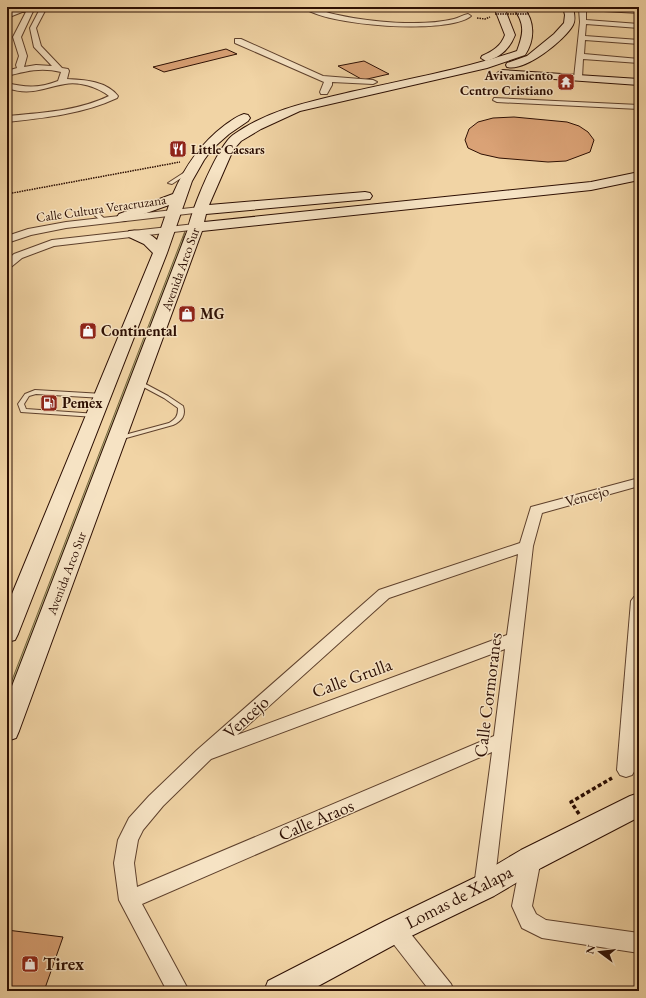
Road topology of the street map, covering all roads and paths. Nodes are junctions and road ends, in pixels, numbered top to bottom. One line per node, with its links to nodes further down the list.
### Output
1 (28, 7): 14 (street)
2 (32, 7): 18 (street)
3 (44, 7): 19 (street)
4 (306, 7): 15 (street)
5 (518, 7): 29 (main road)
6 (547, 7): 12 (path)
7 (568, 7): 29 (main road)
8 (577, 7): 9 (street)
9 (582, 7): 10 (street); 17 (street)
10 (639, 10)
11 (497, 11): 13 (path, bridge); 34 (main road)
12 (532, 11)
13 (530, 14)
14 (7, 16)
15 (468, 16)
16 (7, 22): 18 (street)
17 (583, 22): 20 (street); 21 (street)
18 (24, 24): 19 (street); 27 (street)
19 (34, 26): 28 (street)
20 (639, 26)
21 (581, 38): 23 (street); 24 (street)
22 (238, 41): 31 (street)
23 (639, 42)
24 (580, 56): 25 (street); 32 (street)
25 (639, 61)
26 (7, 67): 27 (street)
27 (20, 69): 28 (street); 30 (street)
28 (59, 69): 33 (street)
29 (483, 69): 32 (main road); 55 (main road, Avenida Arco Sur)
30 (7, 74)
31 (321, 78): 34 (street); 37 (street)
32 (578, 78): 35 (main road)
33 (63, 81): 36 (street); 43 (street)
34 (373, 82): 37 (main road)
35 (639, 82)
36 (9, 87)
37 (324, 92): 39 (main road)
38 (497, 100): 40 (street)
39 (282, 102)
40 (639, 107)
41 (253, 112): 45 (main road, Avenida Arco Sur)
42 (7, 115): 43 (street)
43 (39, 116): 44 (street)
44 (7, 119)
45 (195, 164): 48 (main road, Avenida Arco Sur); 50 (path)
46 (639, 165): 49 (main road)
47 (639, 176): 55 (main road)
48 (175, 189): 53 (main road, Avenida Arco Sur); 54 (main road)
49 (414, 191)
50 (7, 194)
51 (375, 195): 55 (main road)
52 (94, 212): 56 (lane)
53 (175, 212): 54 (street, Calle Cultura Veracruzana); 55 (street, Calle Cultura Veracruzana); 57 (main road, Avenida Arco Sur)
54 (124, 217): 56 (street, Calle Cultura Veracruzana)
55 (198, 218): 57 (street, Calle Cultura Veracruzana); 64 (main road, Avenida Arco Sur)
56 (102, 220): 59 (street, Calle Cultura Veracruzana)
57 (169, 229): 58 (street, Calle Cultura Veracruzana); 61 (main road, Avenida Arco Sur)
58 (134, 234): 61 (main road); 62 (street, Calle Cultura Veracruzana)
59 (7, 240)
60 (7, 252): 62 (street)
61 (160, 253): 65 (main road, Avenida Arco Sur)
62 (18, 256): 63 (street, Calle Cultura Veracruzana)
63 (7, 265)
64 (138, 382): 67 (main road, Avenida Arco Sur); 67 (lane)
65 (103, 396): 66 (main road, Avenida Arco Sur); 66 (lane)
66 (95, 415): 72 (main road, Avenida Arco Sur)
67 (116, 439): 74 (main road, Avenida Arco Sur)
68 (639, 482): 69 (street, Vencejo)
69 (536, 510): 70 (street, Calle Cormoranes)
70 (526, 546): 73 (street, Calle Cormoranes); 76 (street, Vencejo)
71 (639, 601): 77 (street)
72 (7, 634)
73 (514, 639): 75 (street, Calle Cormoranes); 76 (street, Calle Grulla)
74 (7, 731)
75 (502, 740): 81 (street, Calle Cormoranes); 82 (street, Calle Araos)
76 (203, 755): 82 (street, Vencejo)
77 (626, 770): 79 (path)
78 (639, 804): 79 (main road, Lomas de Xalapa)
79 (589, 829): 80 (main road, Lomas de Xalapa)
80 (531, 859): 81 (main road, Lomas de Xalapa); 84 (street)
81 (484, 887): 83 (main road, Lomas de Xalapa)
82 (129, 900): 85 (street, Vencejo)
83 (395, 930): 86 (main road, Lomas de Xalapa); 87 (street)
84 (639, 943)
85 (178, 991)
86 (278, 991)
87 (443, 991)

